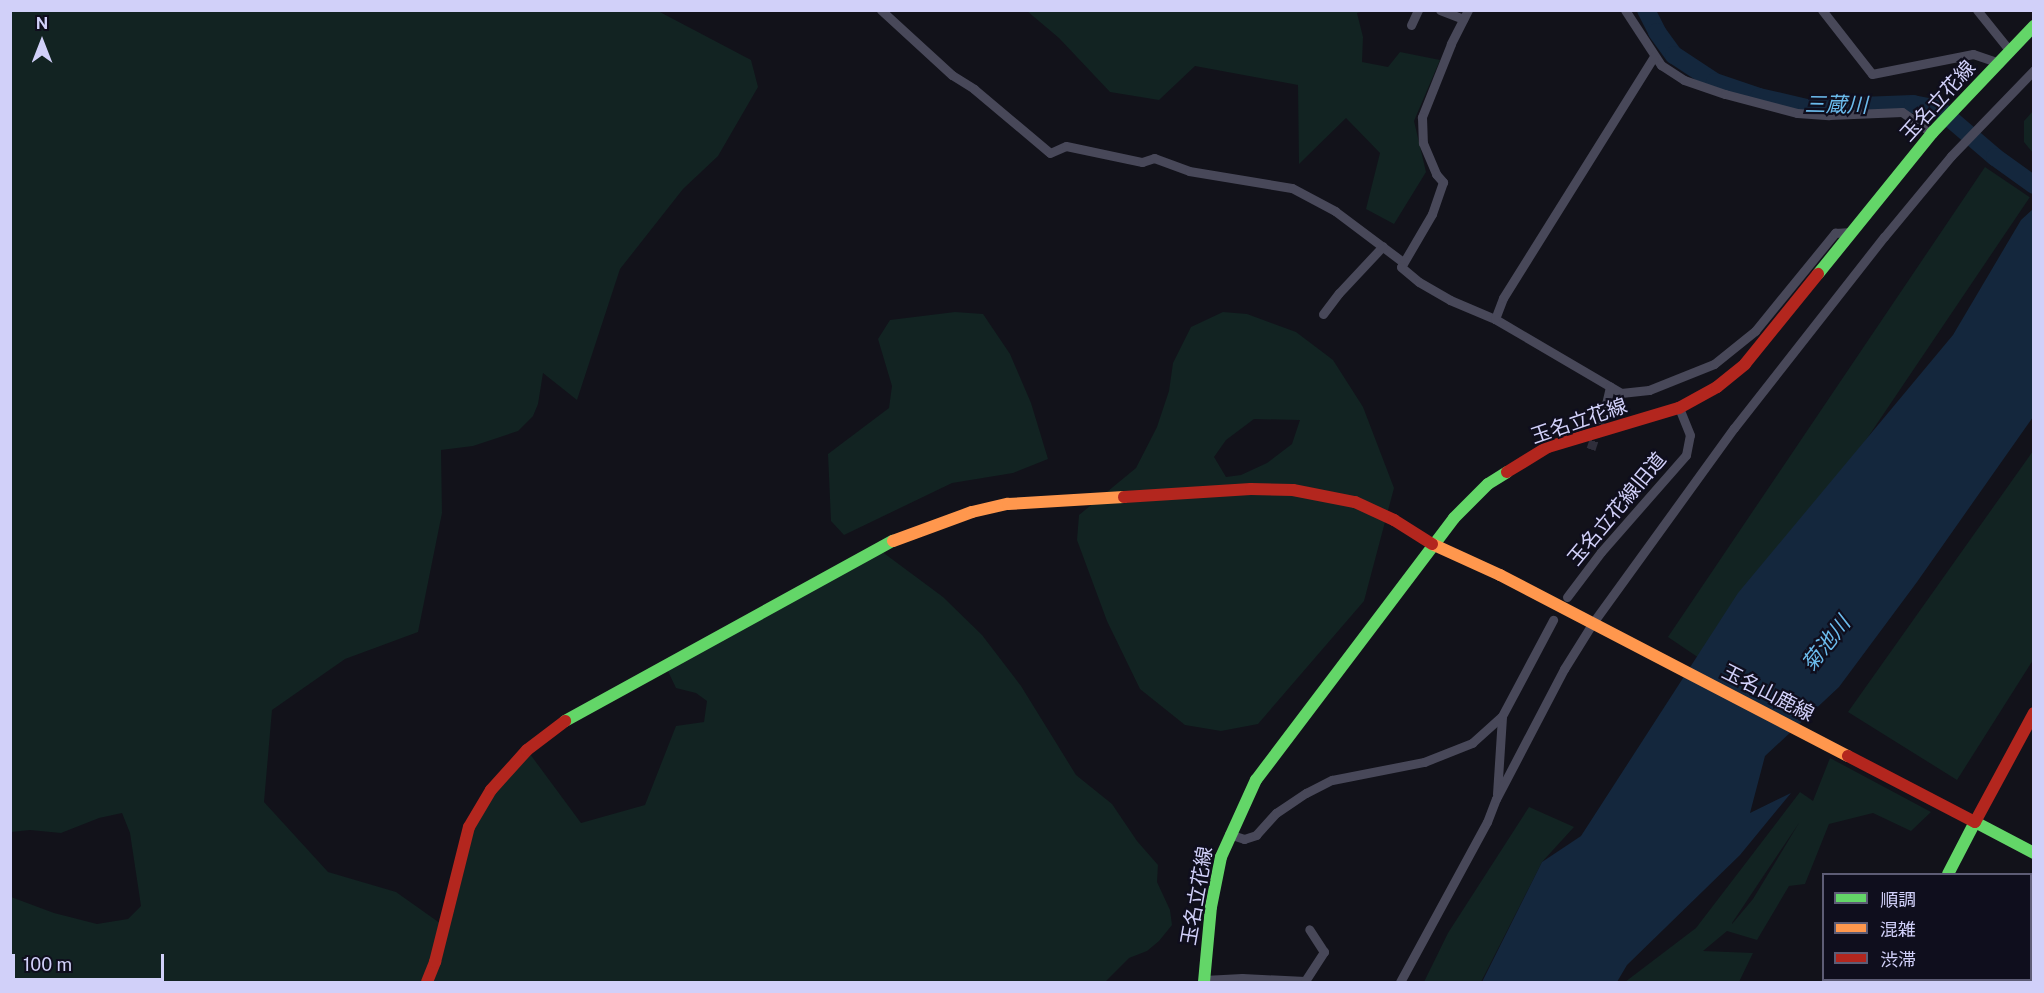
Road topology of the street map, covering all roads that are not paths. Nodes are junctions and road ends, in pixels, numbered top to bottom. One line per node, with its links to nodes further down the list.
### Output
1 (881, 10): 16 (street)
2 (1418, 10): 8 (street)
3 (1440, 10): 7 (street)
4 (1625, 10): 11 (street)
5 (1822, 10): 12 (street)
6 (1977, 10): 10 (street)
7 (1466, 15): 17 (street)
8 (1411, 25)
9 (2034, 26): 10 (main road, 玉名立花線)
10 (2010, 51): 12 (main road, 玉名立花線)
11 (1654, 56): 14 (street); 19 (street)
12 (1999, 63): 14 (main road, 玉名立花線)
13 (2034, 70): 26 (street)
14 (1932, 133): 15 (main road, 玉名立花線)
15 (1851, 232): 20 (street); 22 (main road, 玉名立花線)
16 (1383, 246): 17 (street); 18 (street)
17 (1403, 262): 19 (street)
18 (1323, 314)
19 (1495, 319): 20 (street)
20 (1611, 386): 21 (street)
21 (1606, 404)
22 (1679, 408): 23 (main road, 玉名立花線); 24 (street, 玉名立花線旧道)
23 (1432, 544): 26 (main road, 玉名山鹿線); 31 (main road, 玉名立花線); 35 (main road, 玉名山鹿線)
24 (1568, 597)
25 (1553, 620): 28 (street)
26 (1597, 627): 29 (street); 30 (main road, 玉名山鹿線)
27 (2034, 713): 30 (main road)
28 (1502, 716): 29 (street); 31 (street)
29 (1496, 799): 38 (street)
30 (1975, 822): 32 (main road, 玉名山鹿線); 33 (main road)
31 (1229, 834): 36 (main road, 玉名立花線)
32 (2034, 853)
33 (1949, 873)
34 (1308, 929): 37 (street)
35 (427, 982)
36 (1204, 982): 37 (street)
37 (1306, 982)
38 (1400, 982)

